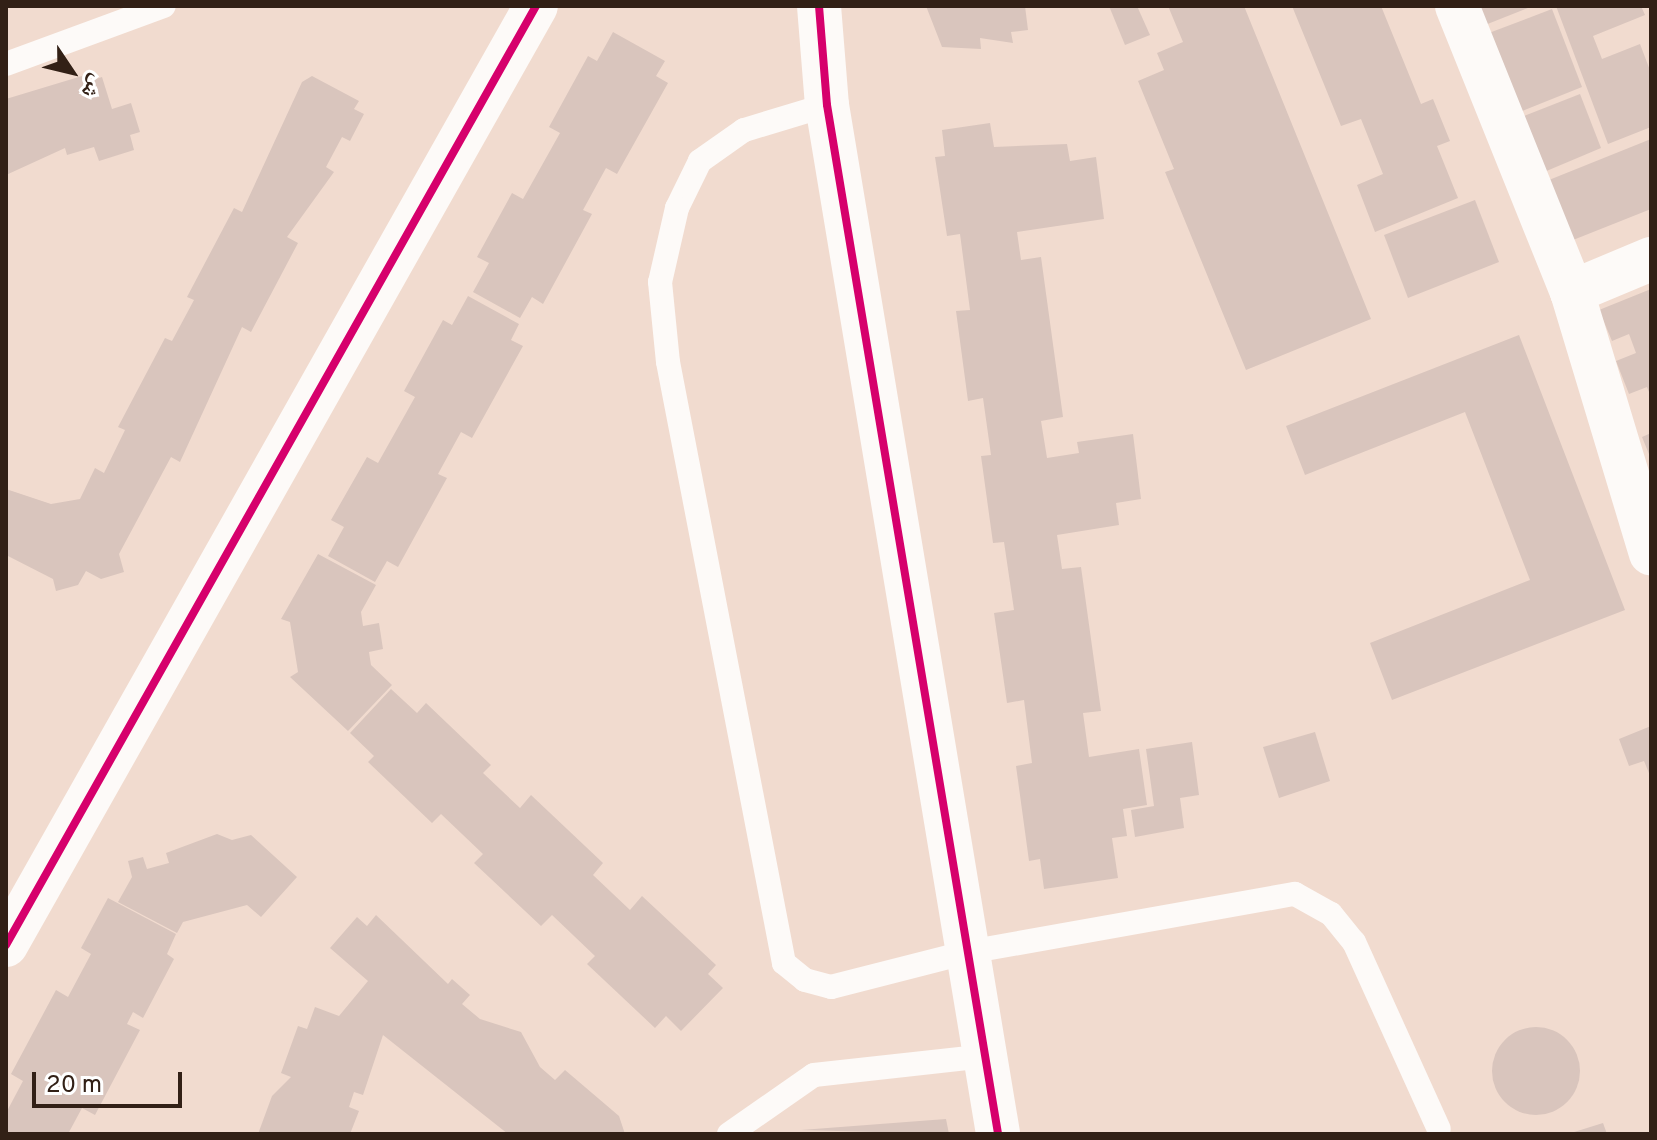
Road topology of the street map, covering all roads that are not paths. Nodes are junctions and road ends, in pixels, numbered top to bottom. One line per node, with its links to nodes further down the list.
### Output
1 (164, 6): 5 (lane)
2 (536, 6): 10 (street)
3 (819, 6): 6 (street)
4 (1457, 6): 8 (street)
5 (6, 64)
6 (827, 105): 11 (street); 11 (lane)
7 (1651, 259): 8 (street)
8 (1572, 292): 9 (street)
9 (1651, 553)
10 (6, 945)
11 (968, 952): 12 (street); 13 (lane)
12 (985, 1056): 14 (lane); 15 (street)
13 (1439, 1129)
14 (729, 1134)
15 (998, 1134)

